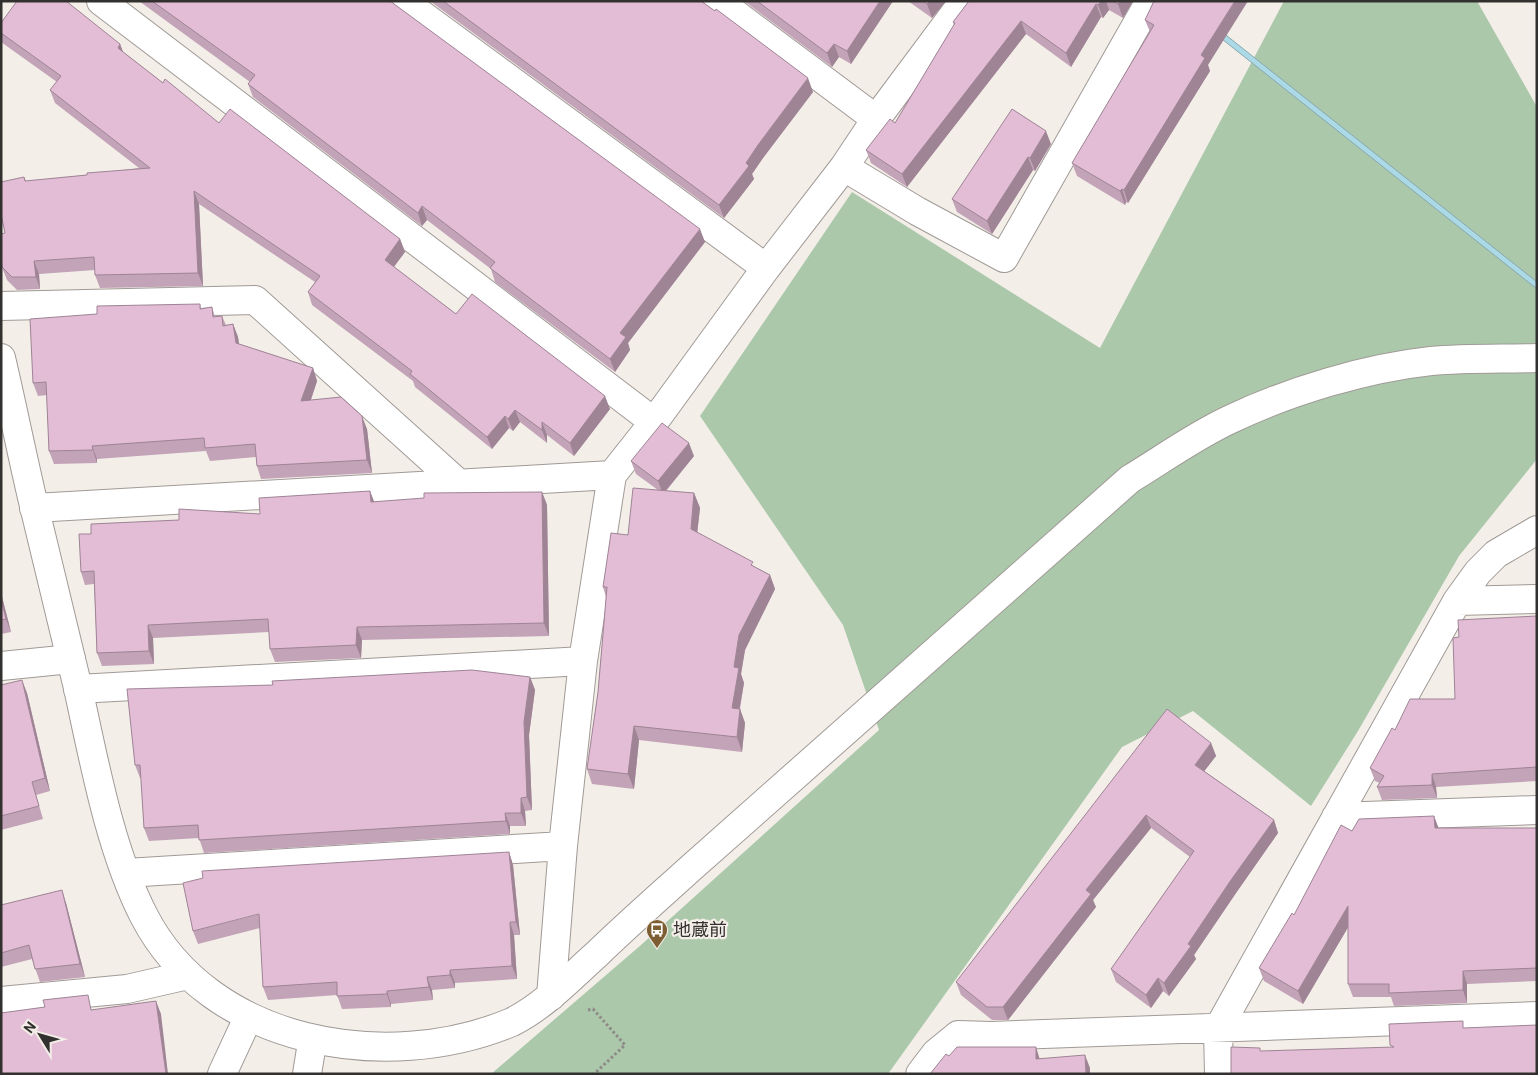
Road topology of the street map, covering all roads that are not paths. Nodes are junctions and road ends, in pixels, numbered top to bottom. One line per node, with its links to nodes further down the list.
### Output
1 (101, 1): 12 (street)
2 (403, 1): 8 (street)
3 (718, 1): 6 (street)
4 (964, 1): 6 (street)
5 (1150, 1): 7 (street)
6 (876, 119): 7 (street)
7 (844, 167): 8 (street)
8 (766, 268): 12 (street)
9 (1, 306): 14 (street)
10 (1, 358): 15 (street)
11 (1537, 358): 28 (street)
12 (654, 422): 13 (street)
13 (612, 476): 14 (street); 20 (street)
14 (459, 484): 15 (street)
15 (34, 508): 19 (street)
16 (1537, 530): 18 (street)
17 (1537, 599): 18 (street)
18 (1456, 601): 24 (street)
19 (71, 659): 21 (street); 22 (street)
20 (583, 661): 22 (street); 25 (street)
21 (1, 666)
22 (78, 689): 26 (street)
23 (1537, 810): 24 (street)
24 (1336, 817): 32 (street)
25 (563, 846): 26 (street); 28 (street)
26 (126, 873): 27 (street)
27 (188, 975): 29 (street); 31 (street)
28 (551, 996): 33 (street)
29 (1, 1001)
30 (1537, 1016): 32 (street)
31 (247, 1020): 33 (street); 34 (street)
32 (1218, 1028): 36 (street); 37 (street)
33 (312, 1043): 35 (street)
34 (222, 1074)
35 (307, 1074)
36 (920, 1074)
37 (1219, 1074)

